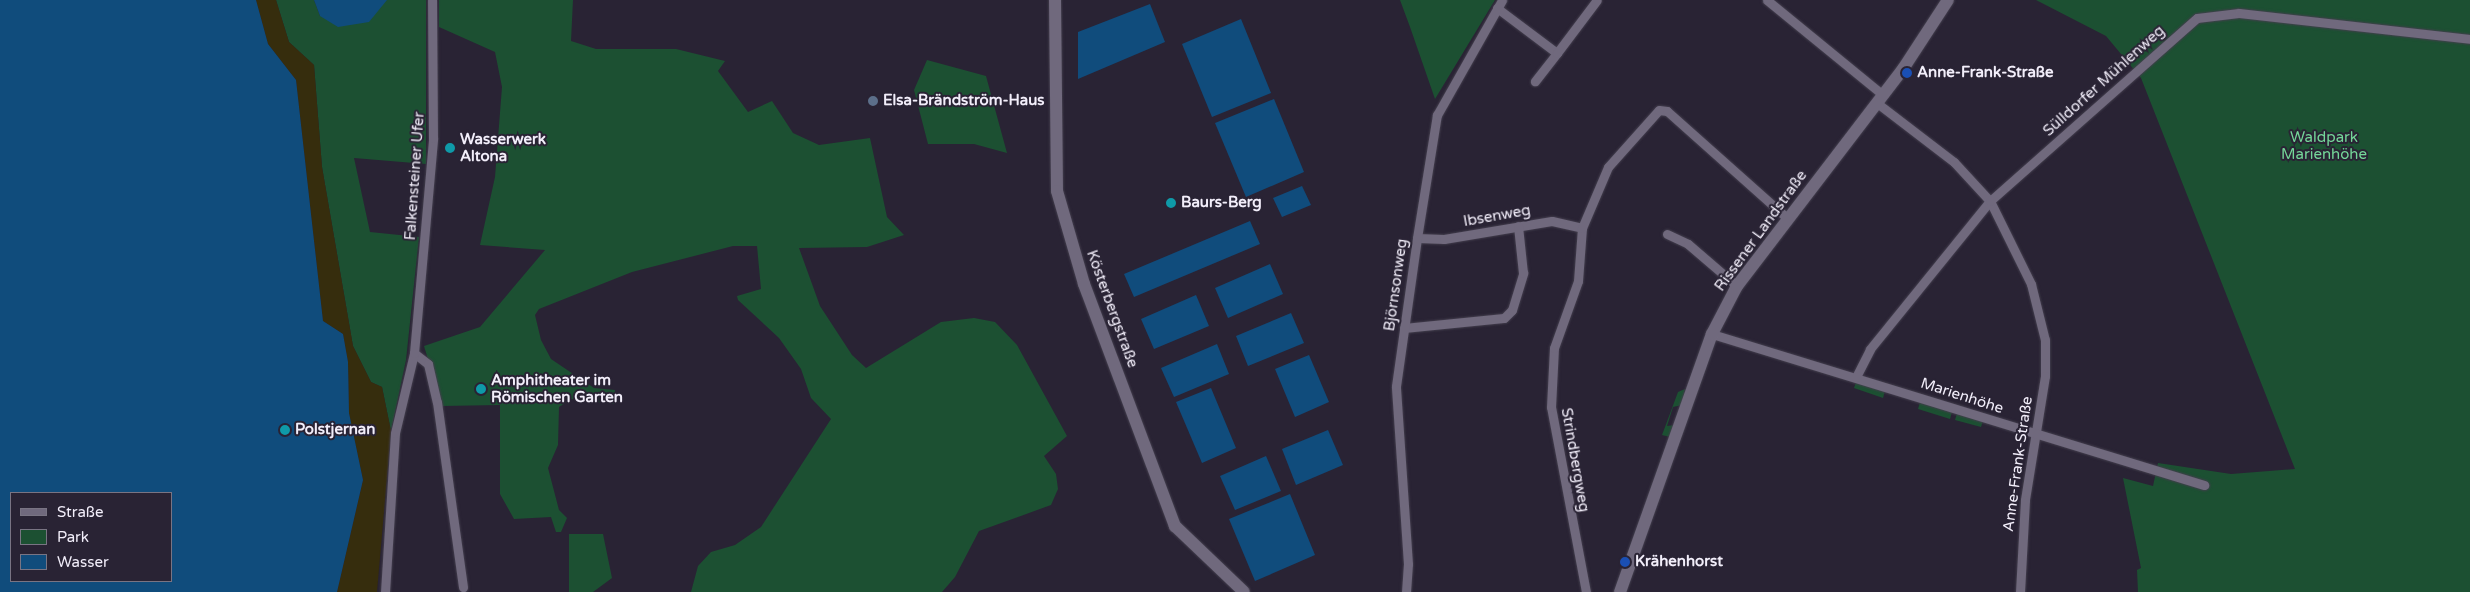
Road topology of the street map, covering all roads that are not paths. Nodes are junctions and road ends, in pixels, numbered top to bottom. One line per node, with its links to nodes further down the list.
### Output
1 (432, 0): 20 (street, Falkensteiner Ufer)
2 (1055, 0): 26 (main road, Kösterbergstraße)
3 (1597, 0): 8 (street)
4 (1767, 0): 10 (street, Anne-Frank-Straße)
5 (1948, 0): 10 (main road, Rissener Landstraße)
6 (1500, 4): 8 (street); 16 (street, Björnsonweg)
7 (2470, 39): 11 (street, Sülldorfer Mühlenweg)
8 (1556, 53): 9 (street)
9 (1536, 81)
10 (1880, 99): 11 (street, Anne-Frank-Straße); 12 (main road, Rissener Landstraße)
11 (1990, 201): 21 (street, Sülldorfer Mühlenweg); 22 (street, Anne-Frank-Straße)
12 (1787, 218): 14 (street, Strindbergweg); 17 (main road, Rissener Landstraße)
13 (1518, 226): 14 (street, Ibsenweg); 16 (street, Ibsenweg); 18 (street)
14 (1582, 228): 28 (street, Strindbergweg)
15 (1668, 234): 17 (street)
16 (1417, 238): 18 (street, Björnsonweg)
17 (1737, 286): 19 (main road, Rissener Landstraße)
18 (1404, 328): 27 (street, Björnsonweg)
19 (1712, 334): 21 (street, Marienhöhe); 29 (main road, Rissener Landstraße)
20 (414, 353): 24 (street); 25 (street, Falkensteiner Ufer)
21 (1856, 377): 22 (street, Marienhöhe)
22 (2036, 434): 23 (street, Marienhöhe); 30 (street, Anne-Frank-Straße)
23 (2204, 486)
24 (463, 587)
25 (385, 592)
26 (1244, 592)
27 (1406, 592)
28 (1586, 592)
29 (1620, 592)
30 (2020, 592)

